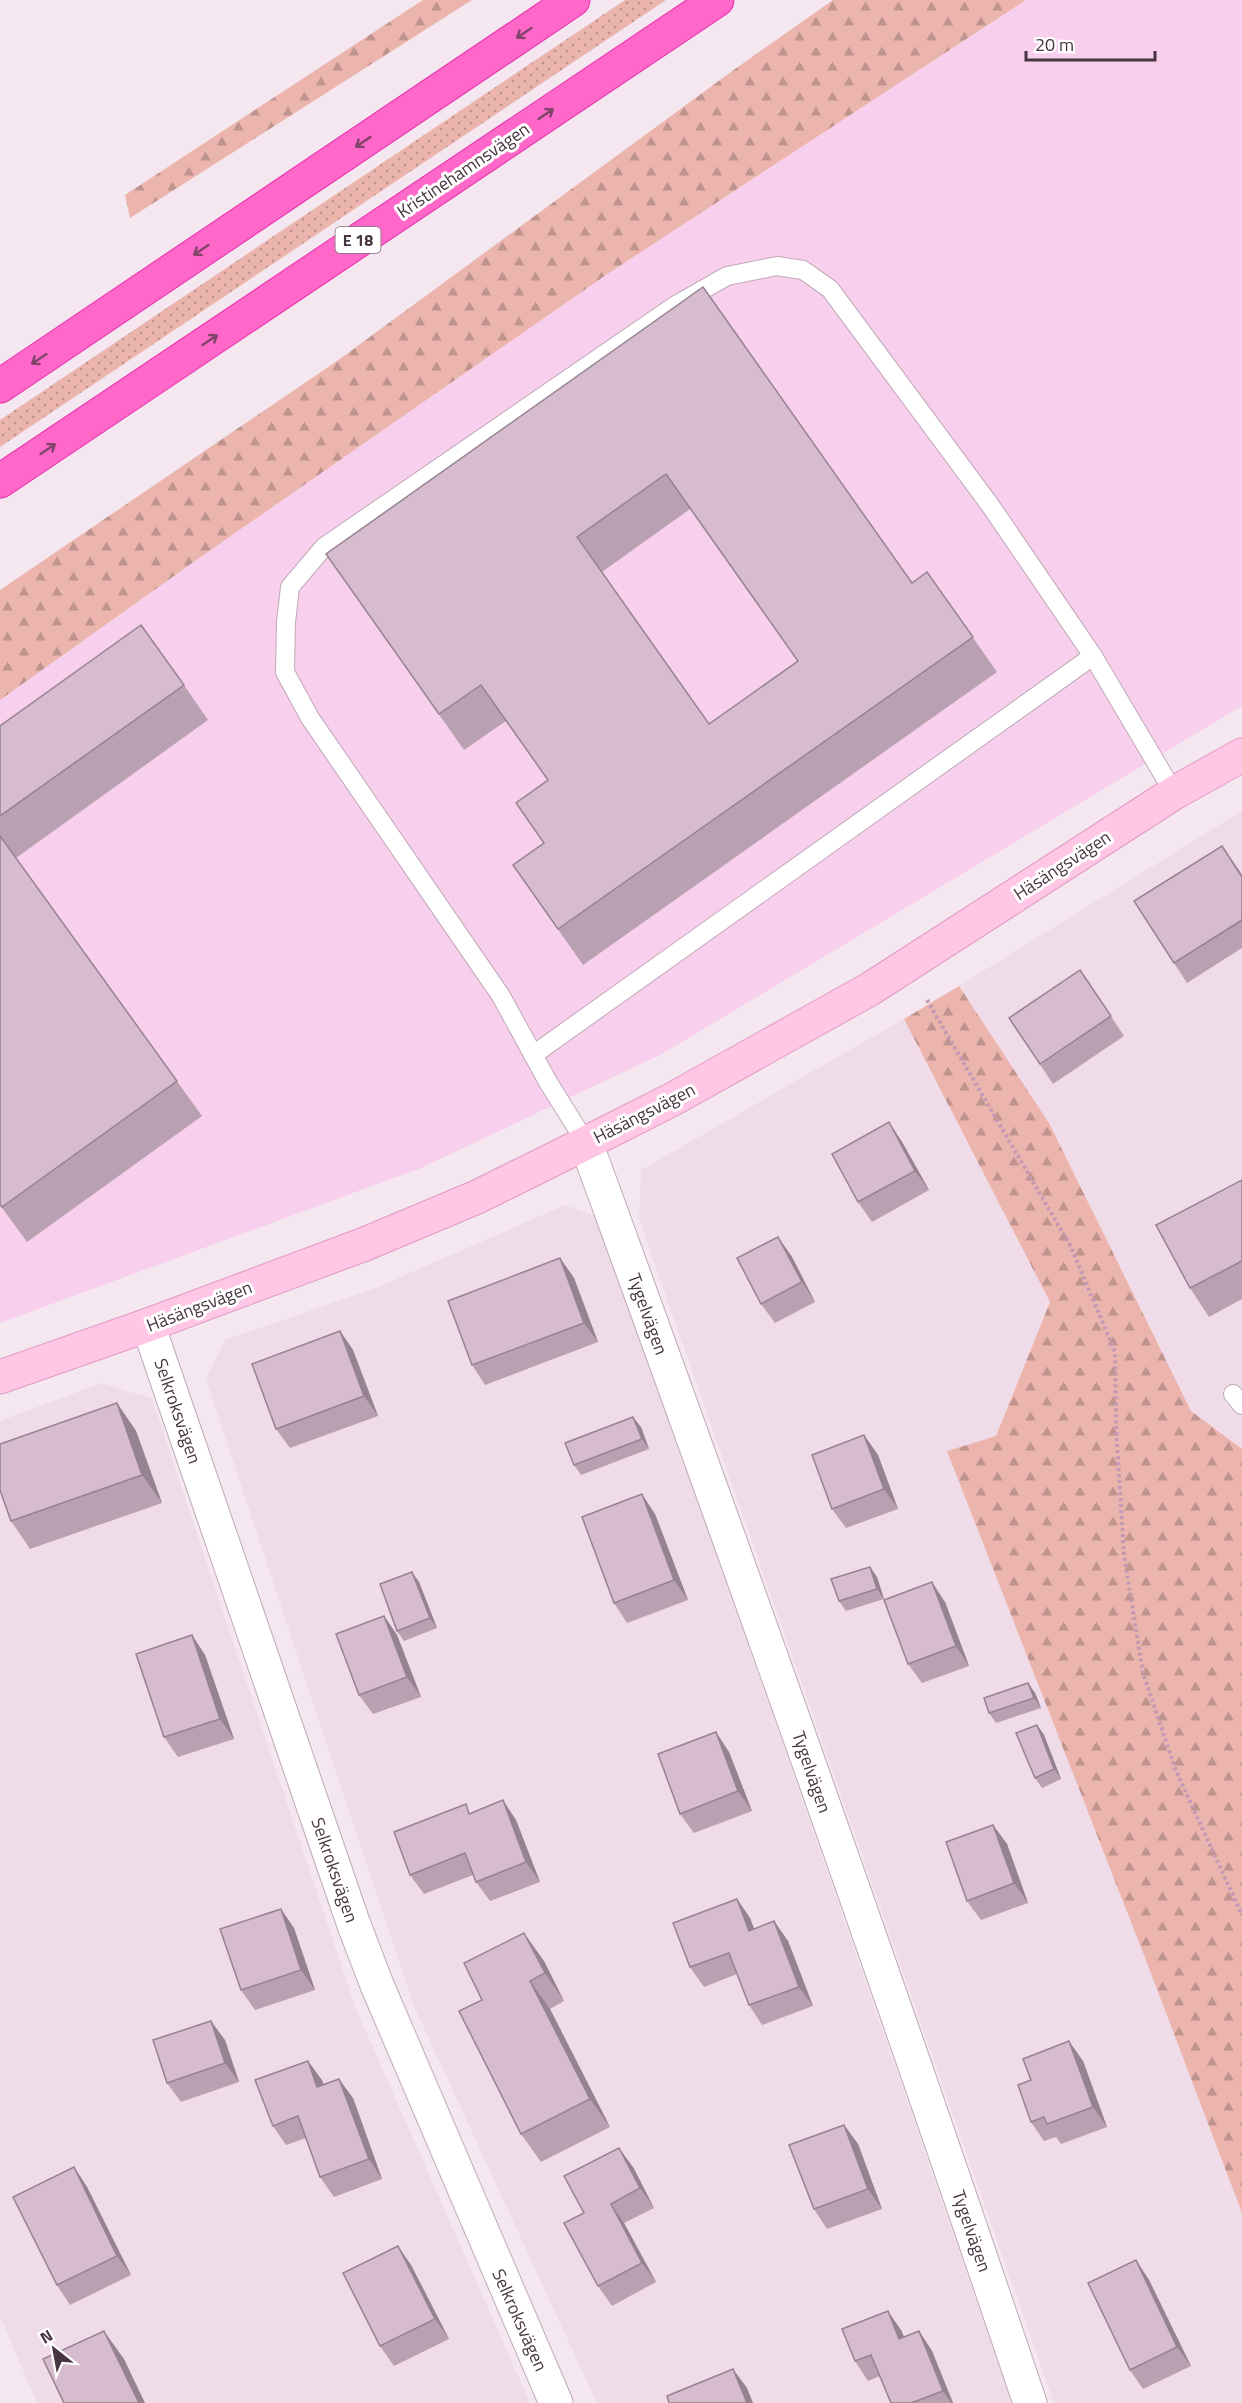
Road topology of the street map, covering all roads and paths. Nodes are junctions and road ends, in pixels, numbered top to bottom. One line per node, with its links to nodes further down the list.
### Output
1 (573, 0): 3 (highway, one-way to 3)
2 (717, 0): 4 (highway, Kristinehamnsvägen / E 18, one-way to 2)
3 (0, 386)
4 (0, 481)
5 (1093, 656): 7 (lane); 9 (lane); 9 (lane)
6 (1242, 755): 7 (street, Häsängsvägen)
7 (1174, 793): 8 (street, Häsängsvägen)
8 (908, 965): 10 (street, Häsängsvägen); 13 (path)
9 (533, 1055): 10 (lane)
10 (586, 1143): 11 (street, Häsängsvägen); 15 (street, Tygelvägen)
11 (148, 1325): 12 (street, Häsängsvägen); 14 (street, Selkroksvägen)
12 (0, 1377)
13 (1242, 1915)
14 (556, 2403)
15 (1030, 2403)

